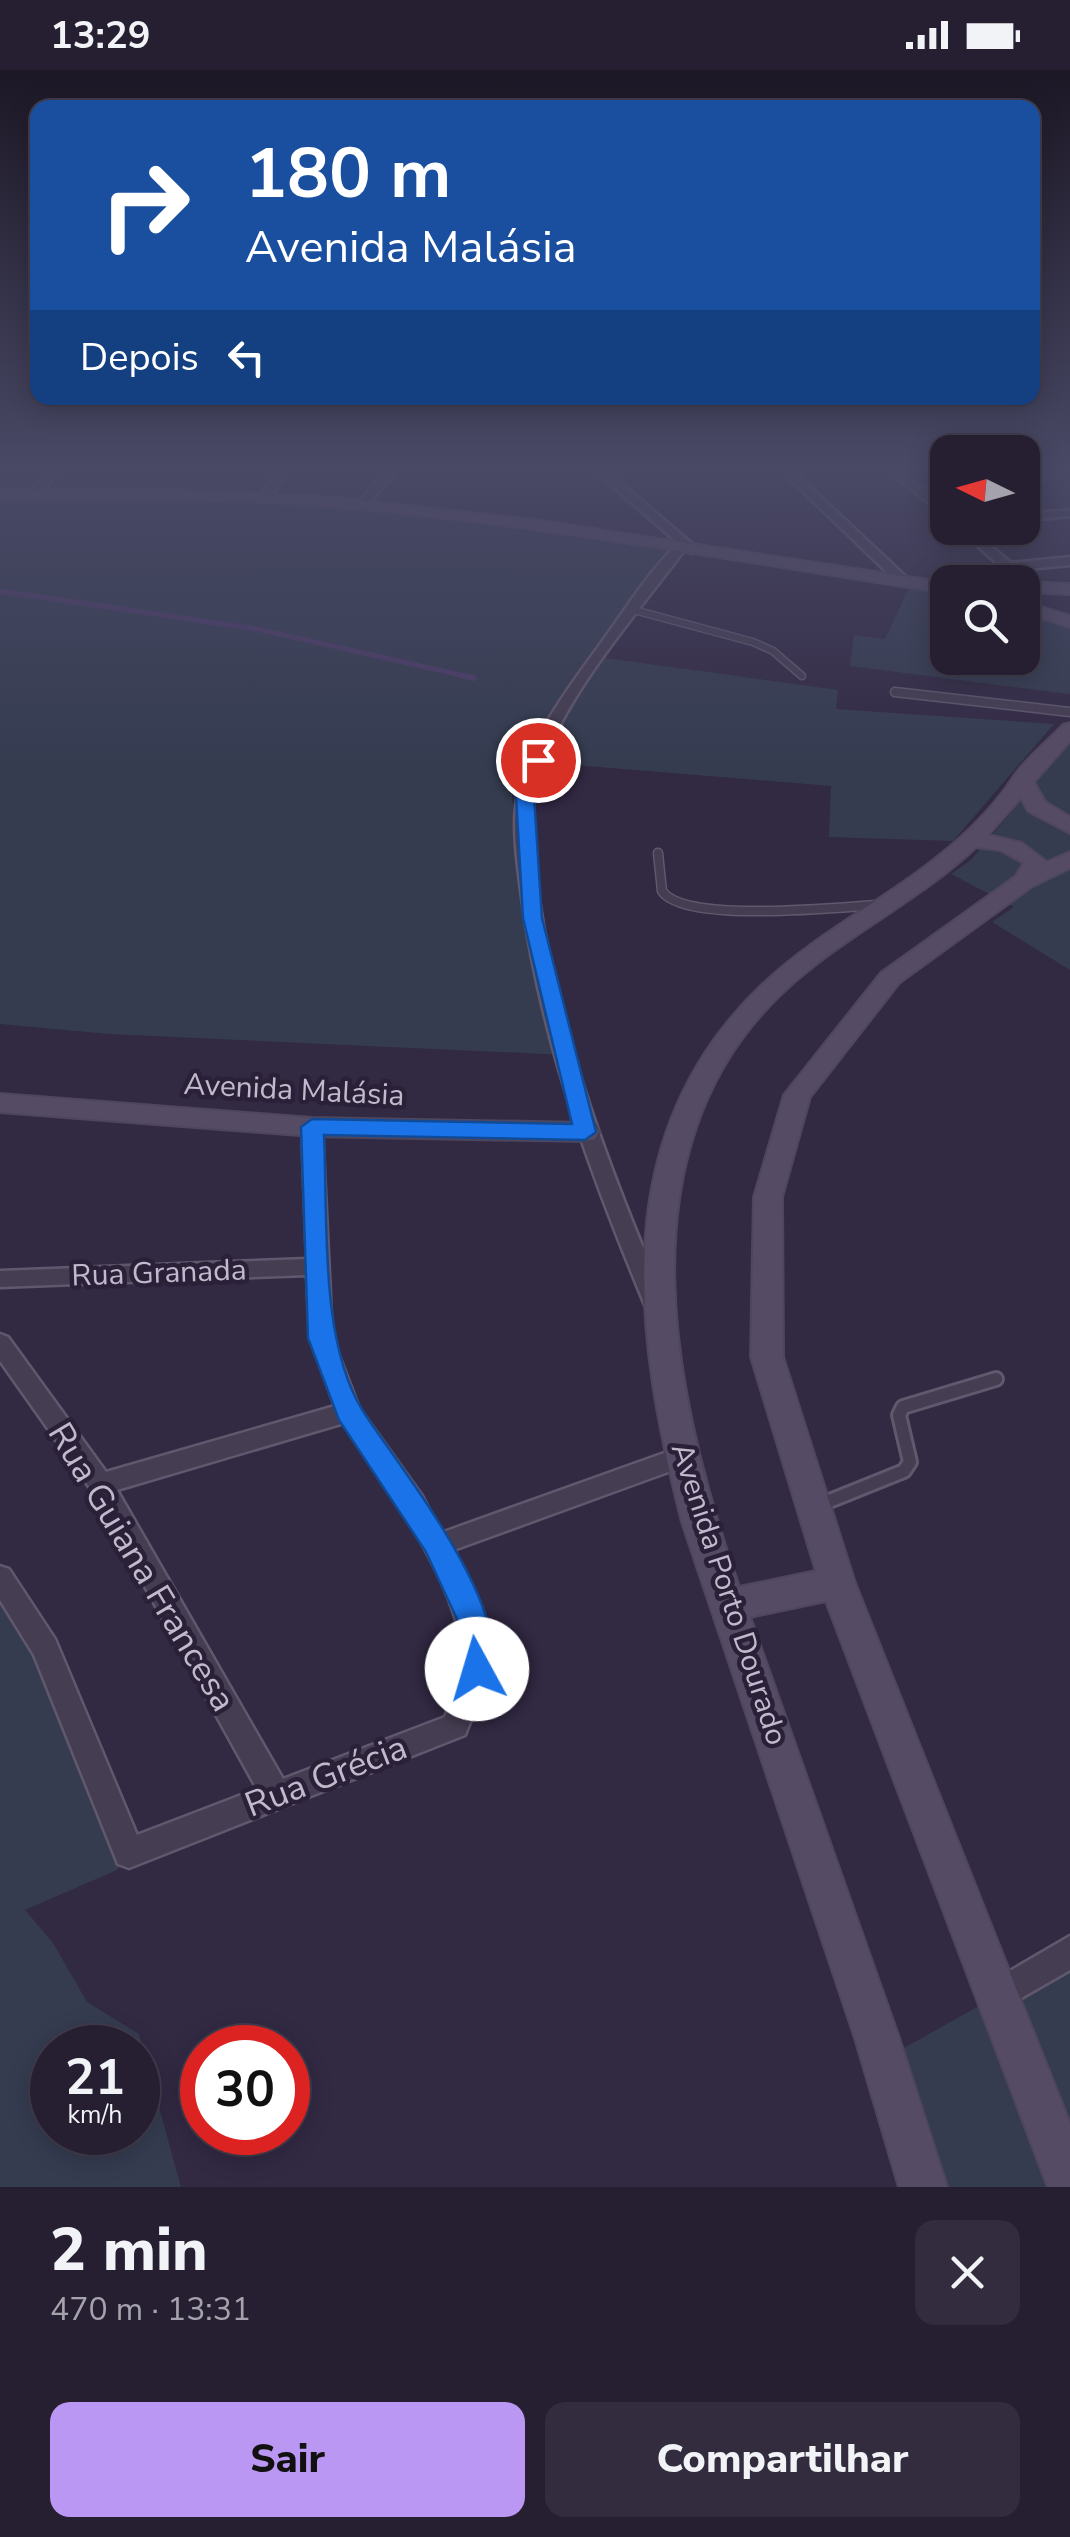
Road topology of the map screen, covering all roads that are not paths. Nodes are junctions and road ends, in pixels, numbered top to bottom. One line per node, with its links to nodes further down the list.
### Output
1 (669, 569): 8 (street)
2 (831, 569): 4 (street)
3 (891, 569): 4 (street)
4 (902, 579): 5 (street)
5 (930, 583)
6 (1040, 588): 7 (street)
7 (1070, 589)
8 (634, 610): 11 (lane); 24 (street)
9 (1040, 612): 10 (street)
10 (1070, 622)
11 (802, 676)
12 (895, 692): 13 (lane)
13 (1070, 712)
14 (1070, 729): 15 (street, Avenida Porto Dourado)
15 (1022, 778): 16 (street); 17 (street, Avenida Porto Dourado)
16 (1070, 826)
17 (972, 840): 20 (street); 21 (street, Avenida Porto Dourado)
18 (658, 853): 21 (lane)
19 (1070, 859): 20 (street)
20 (1023, 882): 33 (street)
21 (884, 905): 27 (street, Avenida Porto Dourado)
22 (1, 1104): 23 (street, Avenida Malásia)
23 (312, 1127): 24 (street, Avenida Malásia); 25 (street, Rua Grécia)
24 (585, 1132): 27 (street)
25 (318, 1267): 26 (street, Rua Granada); 30 (street, Rua Grécia)
26 (0, 1279)
27 (664, 1326): 31 (street, Avenida Porto Dourado)
28 (0, 1343): 32 (street, Rua Guiana Francesa)
29 (996, 1380): 33 (lane)
30 (349, 1412): 32 (street); 34 (street, Rua Grécia)
31 (681, 1457): 34 (street); 37 (street, Avenida Porto Dourado)
32 (101, 1484): 38 (street, Rua Guiana Francesa)
33 (812, 1508): 36 (street)
34 (438, 1545): 38 (street, Rua Grécia)
35 (0, 1577): 38 (street, Rua Grécia)
36 (837, 1583): 37 (street); 40 (street)
37 (728, 1604): 42 (street, Avenida Porto Dourado)
38 (277, 1796)
39 (1070, 1952): 40 (street)
40 (996, 1996): 41 (street)
41 (1070, 2184)
42 (923, 2187)

